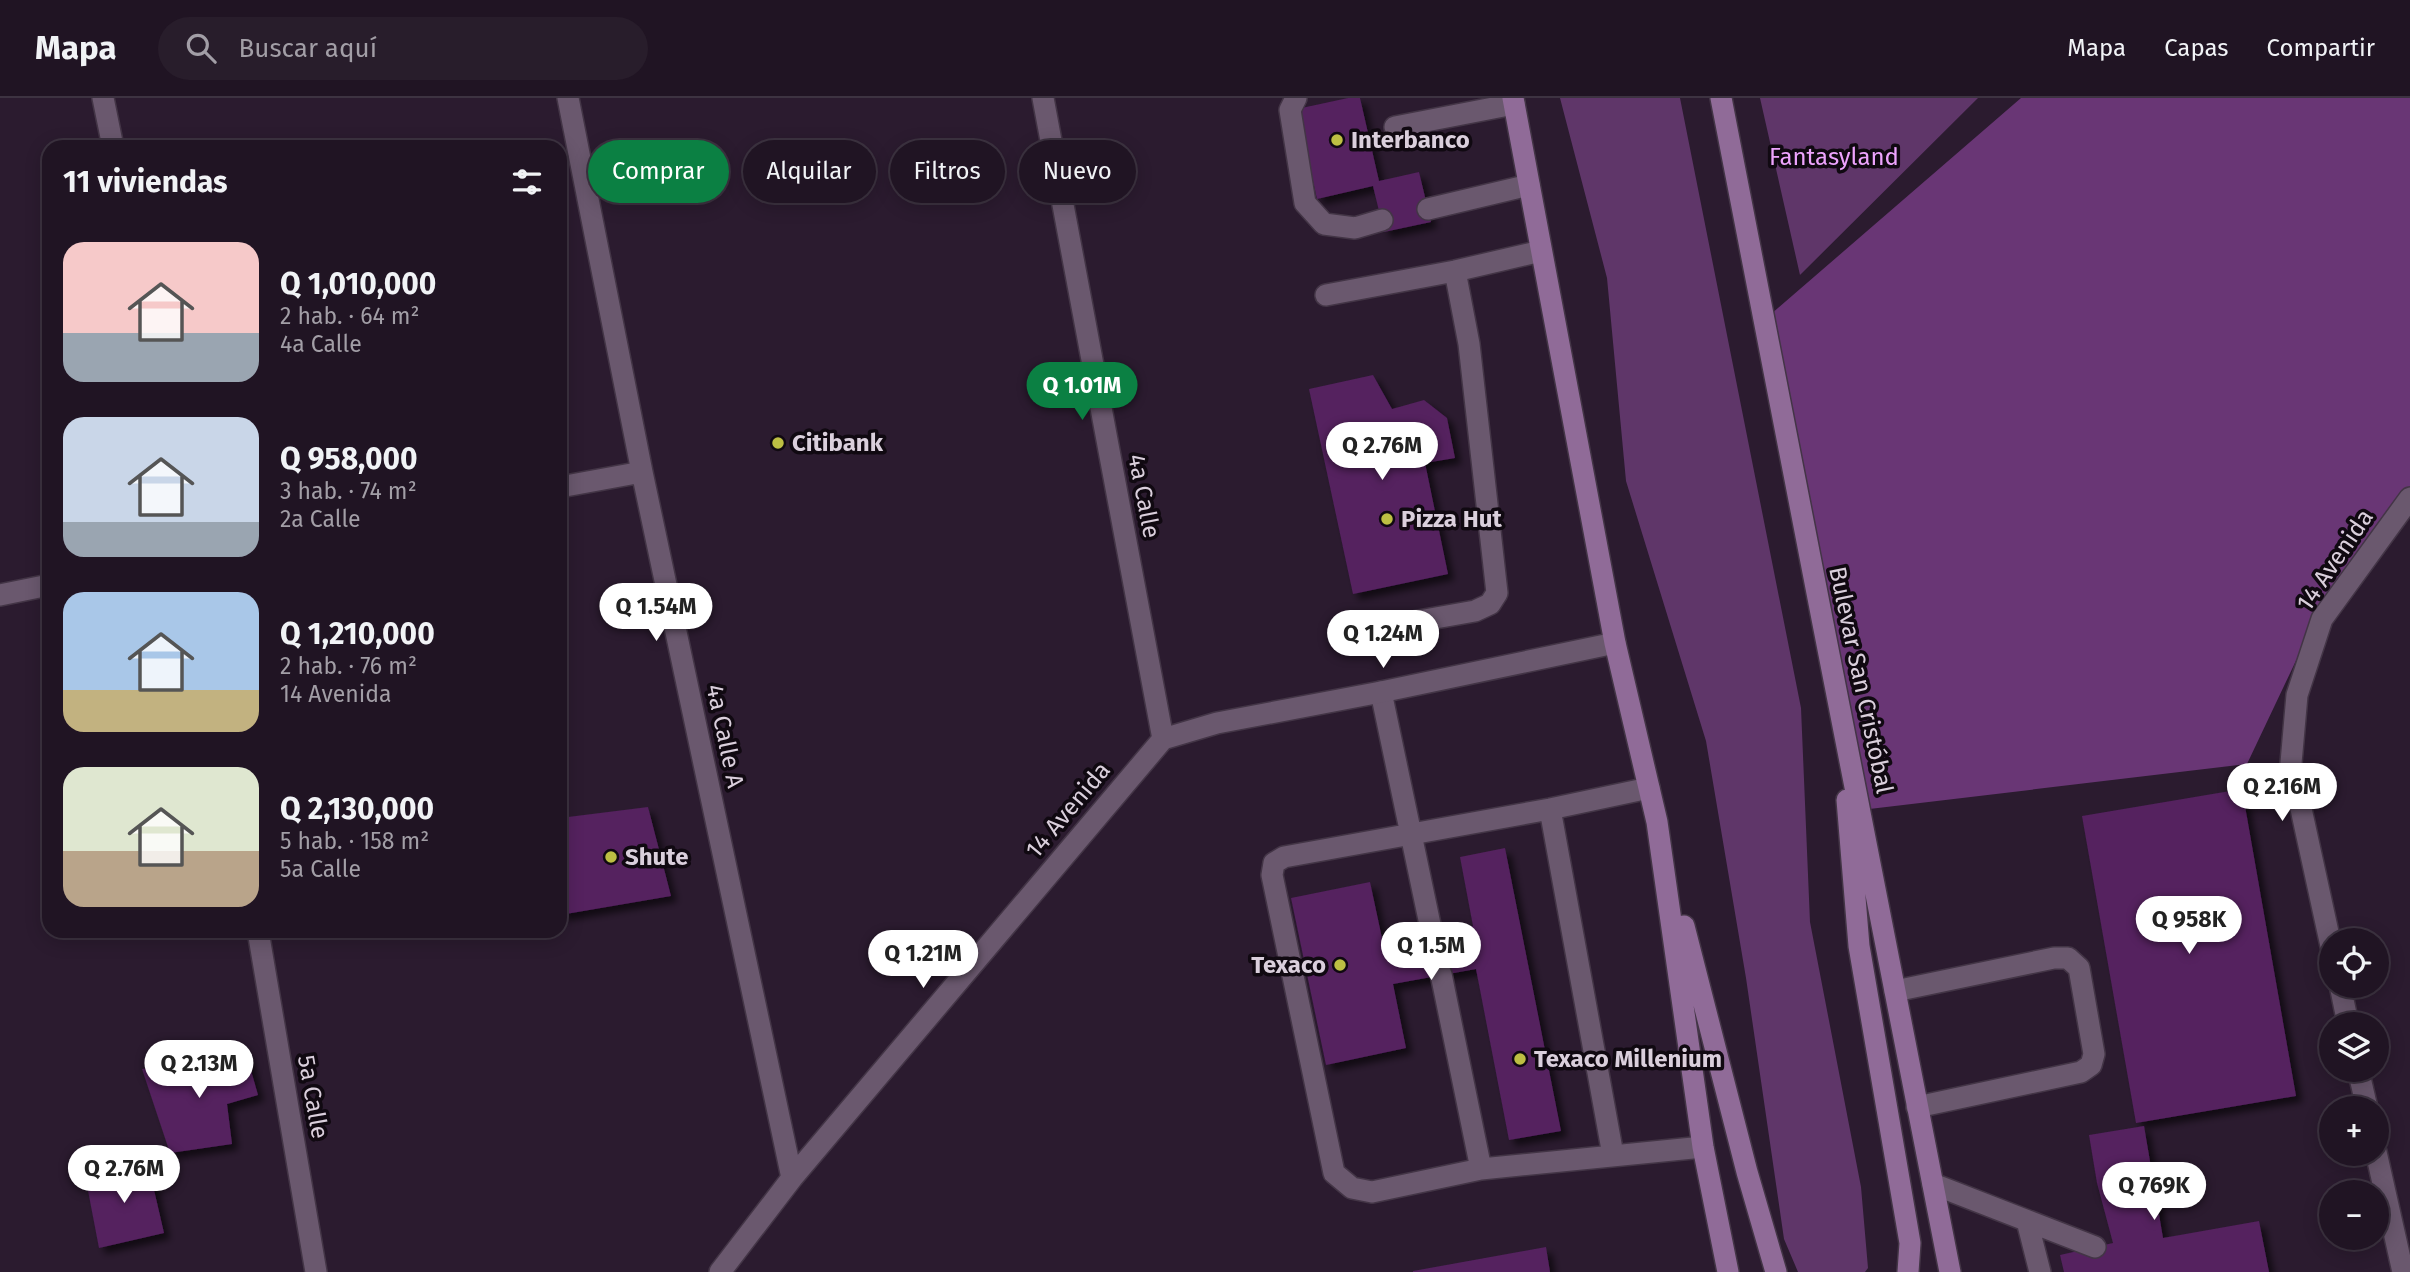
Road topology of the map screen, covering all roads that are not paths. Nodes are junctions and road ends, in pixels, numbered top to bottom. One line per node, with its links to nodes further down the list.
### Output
1 (103, 98): 8 (street)
2 (568, 98): 15 (street, 4a Calle A)
3 (1043, 98): 24 (street, 4a Calle)
4 (1296, 98): 11 (street)
5 (1721, 98): 23 (main road, Bulevar San Cristóbal)
6 (1514, 101): 7 (street); 9 (main road)
7 (1395, 127)
8 (112, 140)
9 (1529, 185): 10 (street); 12 (main road)
10 (1428, 209)
11 (1382, 220)
12 (1541, 251): 13 (street); 21 (main road)
13 (1455, 271): 14 (street); 20 (street)
14 (1326, 295)
15 (642, 472): 16 (street); 39 (street, 4a Calle A)
16 (567, 487)
17 (2410, 498): 29 (street, 14 Avenida)
18 (42, 586): 19 (street)
19 (0, 594)
20 (1379, 628)
21 (1615, 643): 22 (street); 25 (main road)
22 (1381, 692): 24 (street); 28 (street)
23 (1839, 703): 33 (main road, Bulevar San Cristóbal); 47 (main road)
24 (1163, 739): 39 (street, 14 Avenida)
25 (1649, 788): 26 (street); 27 (main road)
26 (1550, 809): 28 (street); 36 (street)
27 (1657, 822): 35 (main road); 46 (main road)
28 (1413, 835): 30 (street); 38 (street)
29 (2327, 928)
30 (1432, 934)
31 (259, 938): 43 (street, 5a Calle)
32 (1441, 974): 38 (street)
33 (1895, 991): 34 (main road, Bulevar San Cristóbal); 34 (street)
34 (1917, 1107): 40 (main road, Bulevar San Cristóbal)
35 (1703, 1147): 36 (street); 45 (main road)
36 (1613, 1155): 38 (street)
37 (2379, 1166): 50 (street)
38 (1480, 1169)
39 (792, 1178): 44 (street, 14 Avenida)
40 (1933, 1184): 41 (street); 48 (main road, Bulevar San Cristóbal)
41 (2026, 1220): 42 (street); 49 (street)
42 (2095, 1247)
43 (316, 1272)
44 (720, 1272)
45 (1728, 1272)
46 (1776, 1272)
47 (1908, 1272)
48 (1950, 1272)
49 (2040, 1272)
50 (2403, 1272)

